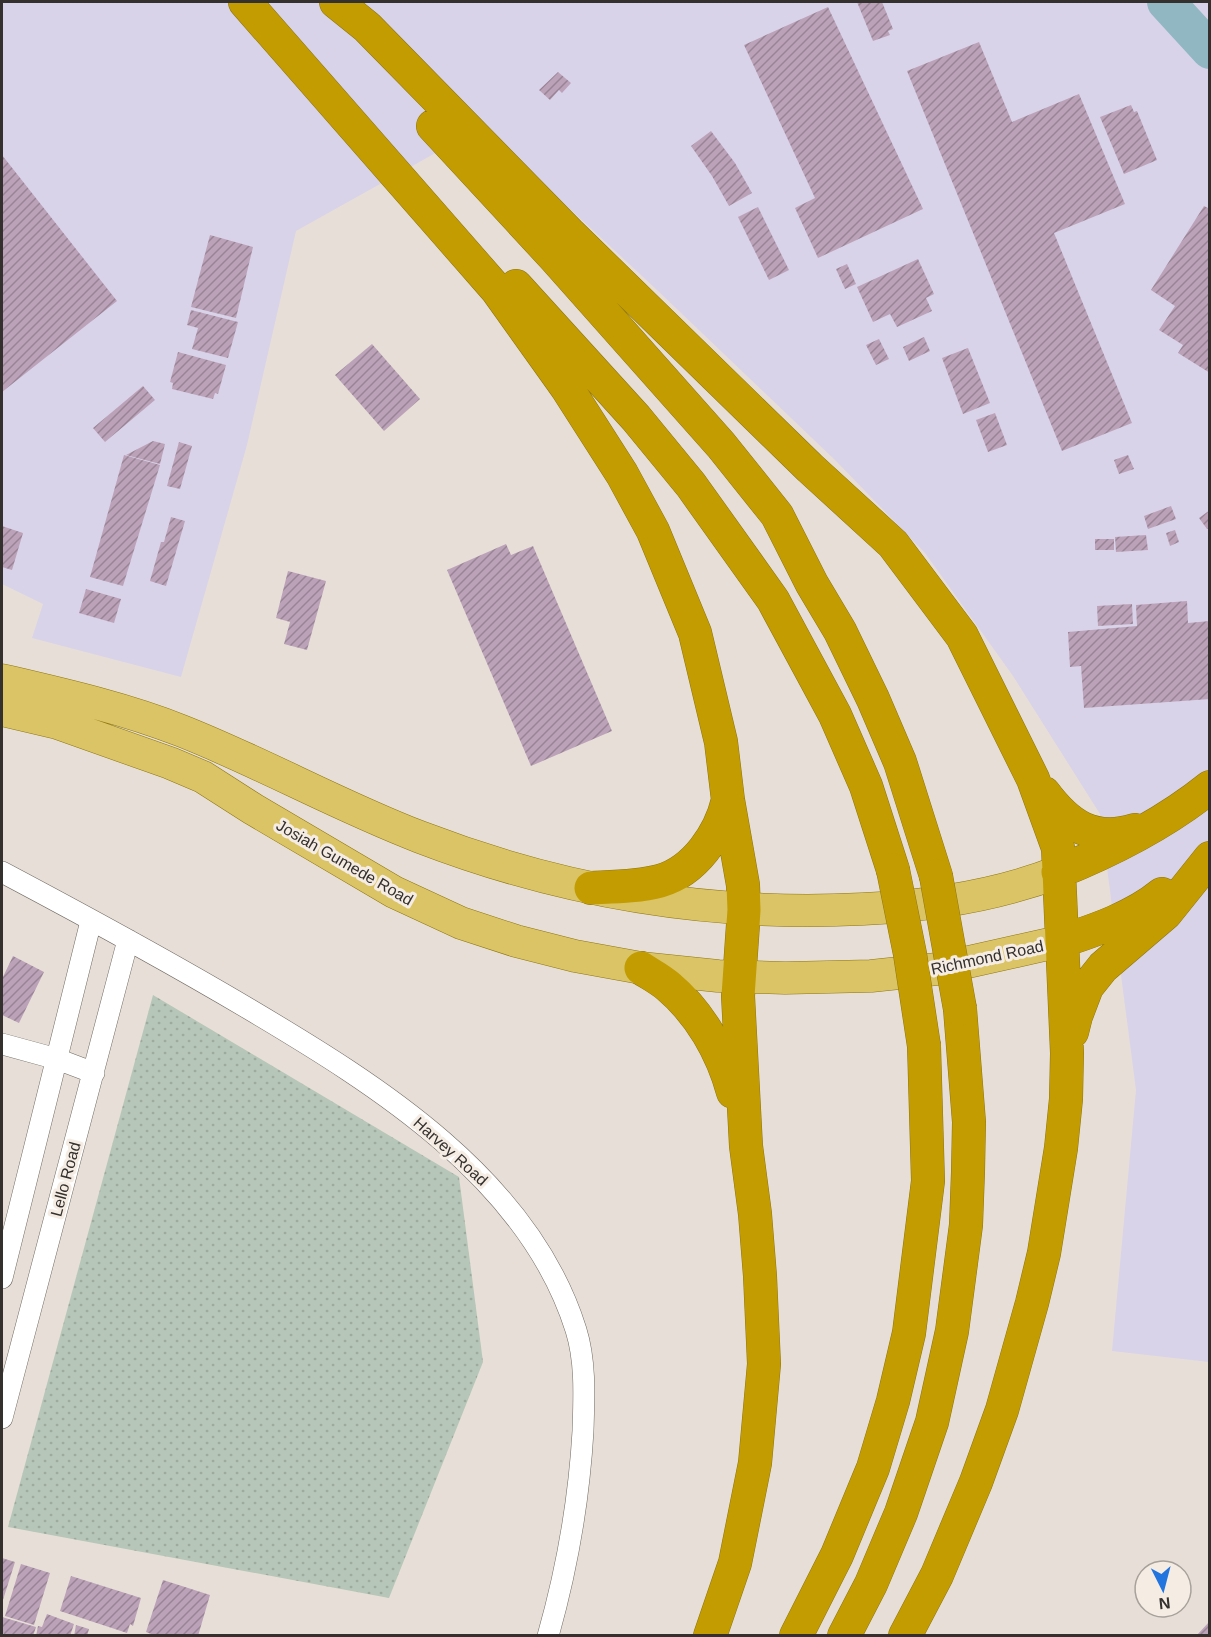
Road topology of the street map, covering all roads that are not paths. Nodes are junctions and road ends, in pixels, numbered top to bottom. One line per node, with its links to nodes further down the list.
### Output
1 (245, 2): 9 (highway)
2 (251, 2): 31 (highway, bridge)
3 (318, 2): 32 (highway, bridge)
4 (336, 2): 7 (highway)
5 (2, 680): 14 (main road)
6 (2, 710): 19 (main road, Josiah Gumede Road)
7 (1034, 779): 10 (highway); 13 (highway)
8 (1209, 787): 10 (highway)
9 (728, 800): 14 (highway); 15 (highway)
10 (1160, 823): 13 (highway)
11 (1209, 856): 18 (highway, Richmond Road); 22 (highway)
12 (2, 872): 16 (street, Harvey Road)
13 (1058, 872): 15 (main road); 18 (highway)
14 (591, 888): 15 (main road)
15 (744, 910): 20 (highway)
16 (91, 921): 17 (street, Harvey Road); 23 (street)
17 (128, 940): 24 (street, Lello Road); 29 (street, Harvey Road)
18 (1062, 941): 20 (main road, Richmond Road); 22 (highway)
19 (641, 968): 20 (main road, Josiah Gumede Road); 25 (highway)
20 (738, 977): 25 (highway)
21 (2, 1044): 23 (street)
22 (1067, 1053): 33 (highway)
23 (57, 1059): 24 (street); 26 (street)
24 (94, 1073): 27 (street, Lello Road)
25 (746, 1146): 30 (highway)
26 (2, 1278)
27 (10, 1353): 28 (street, Lello Road)
28 (2, 1418)
29 (548, 1635)
30 (710, 1635)
31 (796, 1635)
32 (844, 1635)
33 (905, 1635)

